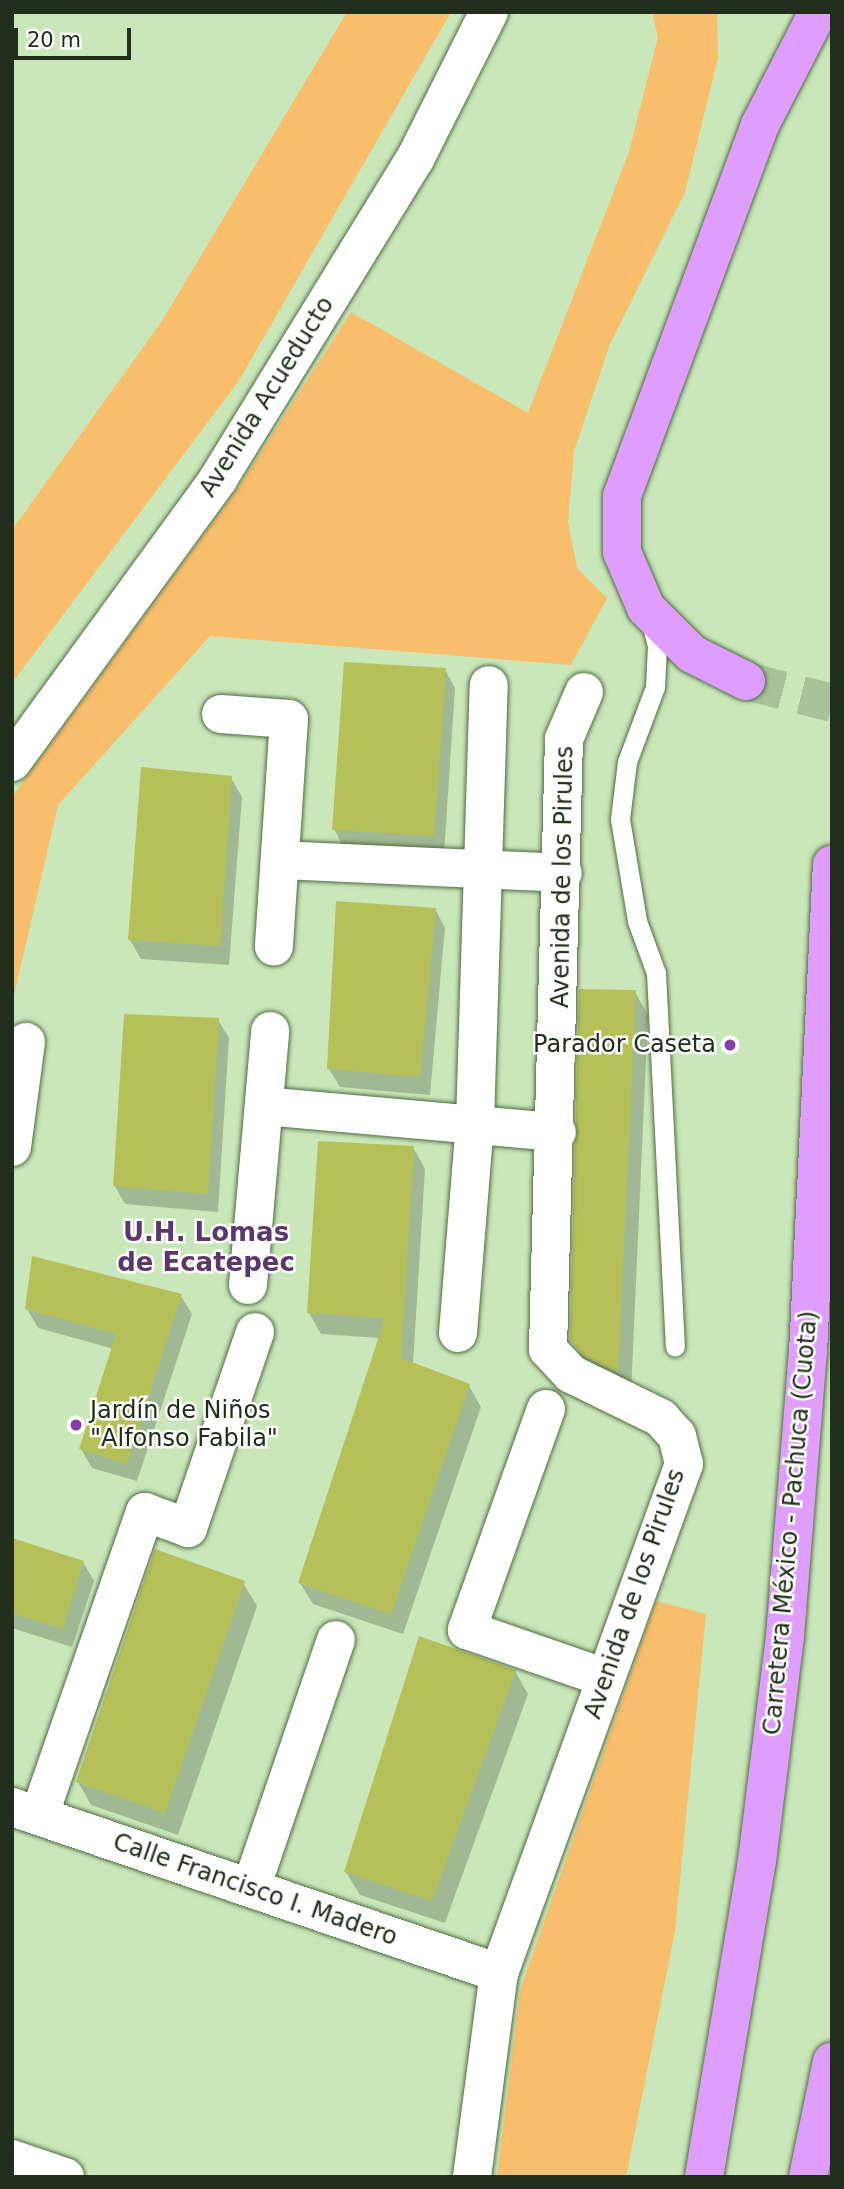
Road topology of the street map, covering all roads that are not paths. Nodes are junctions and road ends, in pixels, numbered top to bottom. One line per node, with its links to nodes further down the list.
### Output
1 (489, 12): 8 (street, Avenida Acueducto)
2 (818, 12): 3 (highway)
3 (646, 608): 4 (highway); 23 (lane)
4 (746, 681)
5 (489, 685): 11 (street)
6 (584, 692): 12 (street, Avenida de los Pirules)
7 (221, 714): 9 (street)
8 (12, 762)
9 (280, 860): 11 (street); 13 (street)
10 (832, 865): 34 (highway, Carretera México - Pachuca (Cuota))
11 (485, 872): 12 (street); 17 (street)
12 (563, 873): 18 (street, Avenida de los Pirules)
13 (274, 947)
14 (270, 1031): 16 (street)
15 (26, 1042): 19 (street)
16 (264, 1107): 17 (street); 20 (street)
17 (475, 1122): 18 (street); 22 (street)
18 (557, 1132): 26 (street, Avenida de los Pirules)
19 (12, 1147)
20 (248, 1285)
21 (255, 1332): 27 (street)
22 (458, 1333)
23 (675, 1347)
24 (546, 1409): 26 (street)
25 (336, 1640): 28 (street)
26 (606, 1678): 29 (street, Avenida de los Pirules)
27 (26, 1812): 28 (street, Calle Francisco I. Madero)
28 (251, 1888): 29 (street, Calle Francisco I. Madero)
29 (499, 1973): 33 (street, Avenida de los Pirules)
30 (832, 2061): 35 (highway)
31 (12, 2160): 32 (street)
32 (65, 2177)
33 (472, 2177)
34 (704, 2177)
35 (808, 2177)

